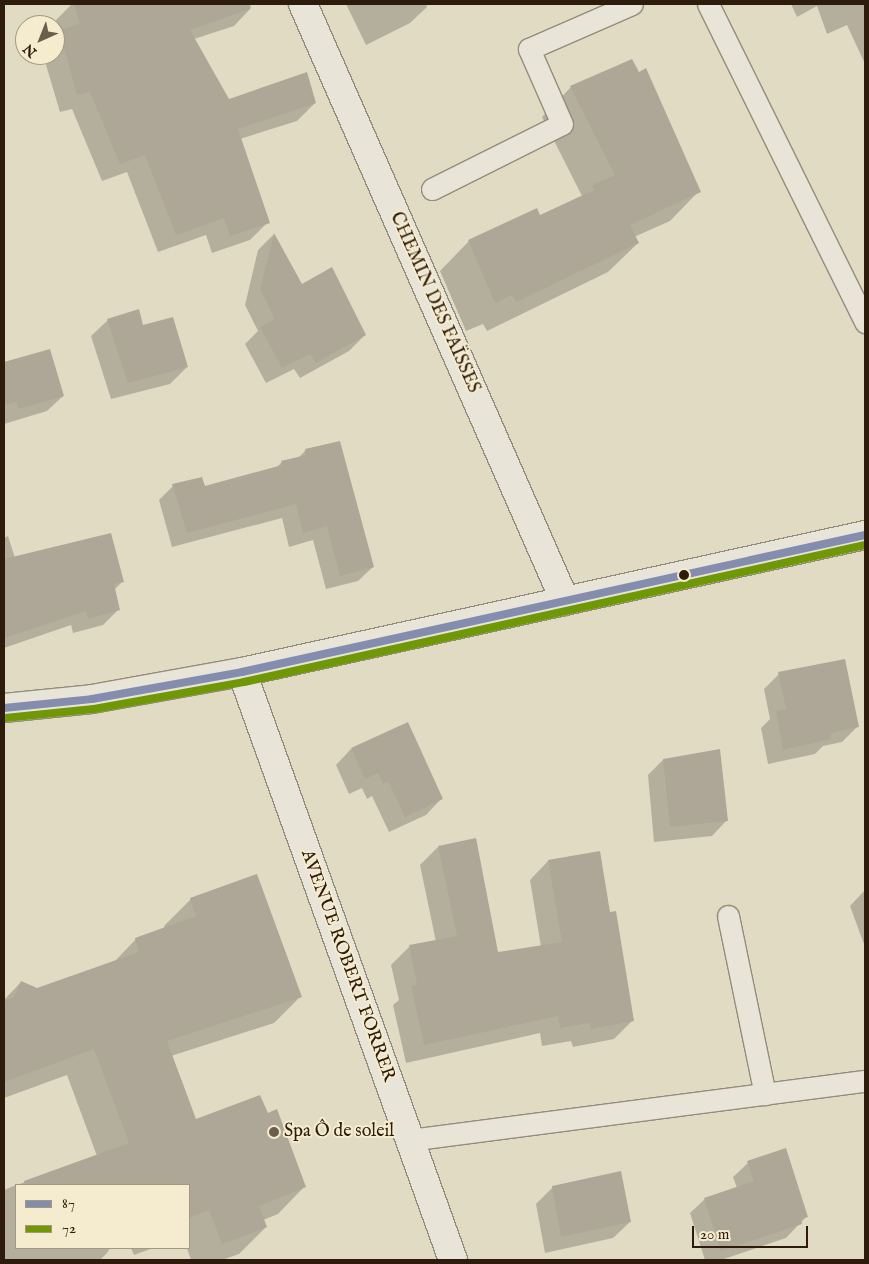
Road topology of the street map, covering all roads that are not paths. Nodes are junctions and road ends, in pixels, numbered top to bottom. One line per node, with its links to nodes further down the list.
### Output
1 (303, 4): 7 (street, CHEMIN DES FAÏSSES)
2 (632, 4): 4 (lane)
3 (708, 4): 5 (lane)
4 (432, 189)
5 (865, 322)
6 (865, 535): 7 (street)
7 (564, 602): 8 (street)
8 (242, 672): 9 (street); 13 (street, AVENUE ROBERT FORRER)
9 (4, 708)
10 (728, 916): 12 (lane)
11 (865, 1081): 12 (lane)
12 (765, 1094): 13 (lane)
13 (409, 1140): 14 (street, AVENUE ROBERT FORRER)
14 (453, 1260)

